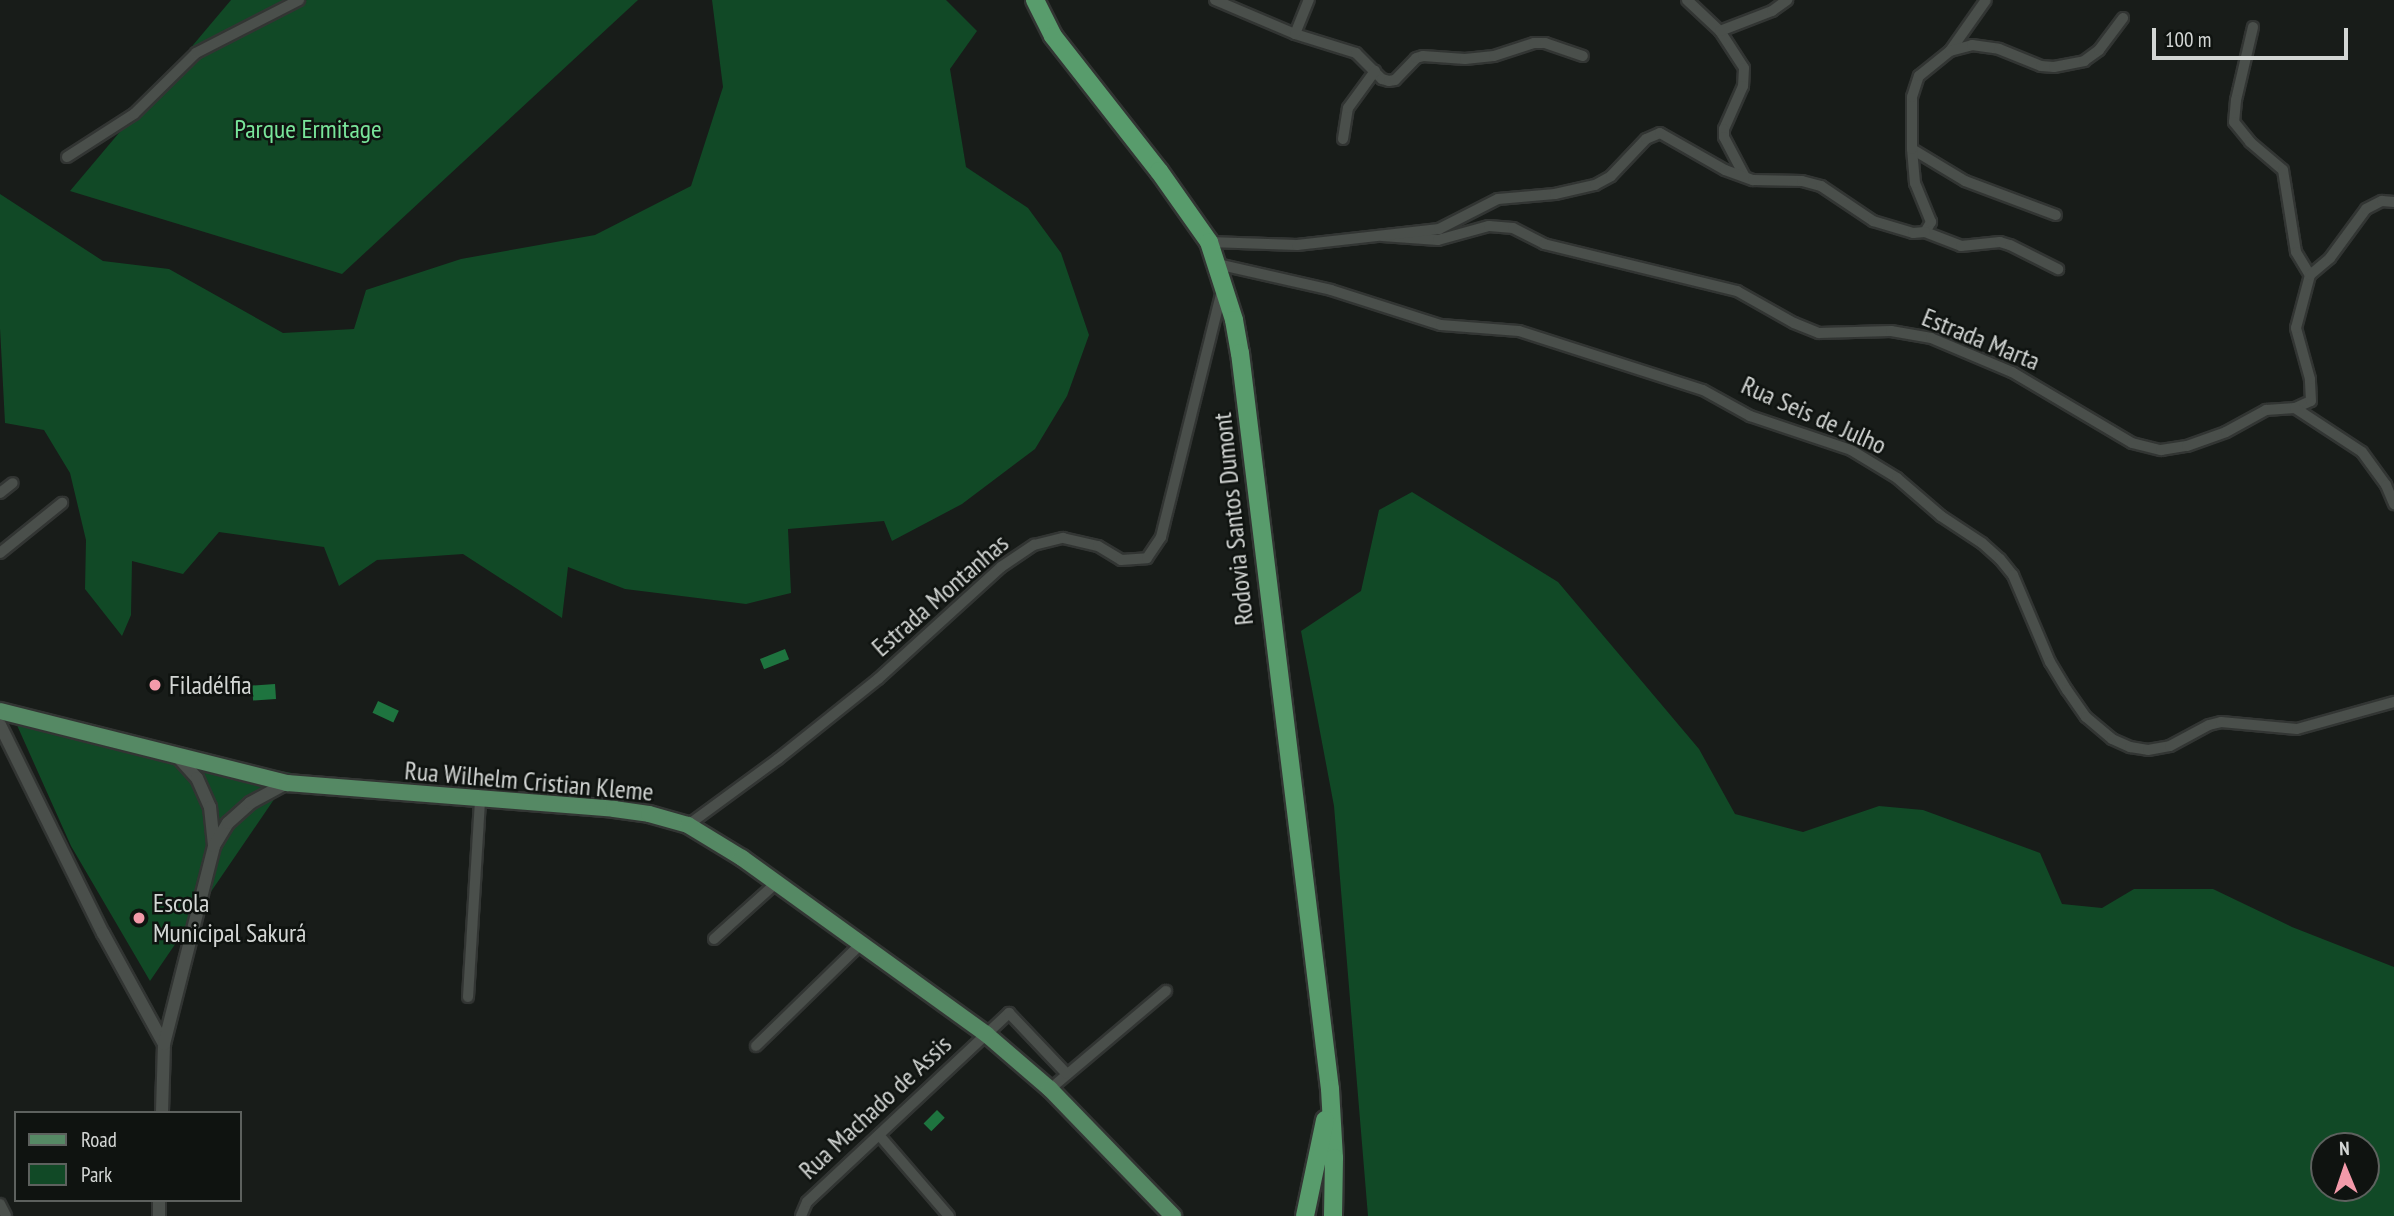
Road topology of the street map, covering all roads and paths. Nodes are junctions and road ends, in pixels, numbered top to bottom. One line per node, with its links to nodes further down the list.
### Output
1 (299, 0): 17 (street)
2 (1035, 0): 23 (highway, Rodovia Santos Dumont)
3 (1215, 0): 11 (street)
4 (1309, 0): 11 (street)
5 (1688, 0): 10 (street)
6 (1787, 0): 10 (street)
7 (1986, 0): 12 (street)
8 (2123, 18): 12 (street)
9 (2253, 27): 26 (street)
10 (1720, 31): 18 (street)
11 (1295, 34): 14 (street)
12 (1950, 51): 16 (street)
13 (1583, 56): 14 (street)
14 (1375, 71): 15 (street)
15 (1343, 139)
16 (1912, 149): 20 (street); 21 (street)
17 (67, 157)
18 (1745, 177): 21 (street); 22 (street)
19 (2394, 202): 26 (street)
20 (2056, 215)
21 (1926, 232): 25 (street)
22 (1382, 236): 23 (street); 28 (street, Estrada Marta)
23 (1209, 242): 24 (highway, Rodovia Santos Dumont)
24 (1217, 264): 27 (highway, Rodovia Santos Dumont); 34 (street, Rua Seis de Julho)
25 (2058, 269)
26 (2310, 275): 28 (street)
27 (1224, 283): 40 (street, Estrada Montanhas); 52 (highway, Rodovia Santos Dumont)
28 (2295, 408): 32 (street)
29 (13, 483): 30 (street)
30 (0, 494)
31 (62, 503): 33 (street)
32 (2394, 504)
33 (0, 553)
34 (2394, 702)
35 (0, 710): 37 (main road, Rua Wilhelm Cristian Kleme)
36 (0, 725): 48 (street)
37 (177, 755): 38 (main road, Rua Wilhelm Cristian Kleme); 41 (street)
38 (287, 783): 39 (main road, Rua Wilhelm Cristian Kleme); 41 (street)
39 (480, 799): 40 (main road, Rua Wilhelm Cristian Kleme); 46 (street)
40 (688, 825): 42 (main road, Rua Wilhelm Cristian Kleme)
41 (214, 846): 48 (street)
42 (775, 884): 43 (street); 44 (main road, Rua Wilhelm Cristian Kleme)
43 (714, 939)
44 (860, 945): 47 (main road, Rua Wilhelm Cristian Kleme); 49 (street)
45 (1166, 990): 50 (street)
46 (468, 997)
47 (986, 1034): 50 (street, Rua Machado de Assis); 51 (main road, Rua Wilhelm Cristian Kleme); 54 (street, Rua Machado de Assis)
48 (164, 1044): 53 (street)
49 (756, 1046)
50 (1066, 1073): 51 (street)
51 (1049, 1089): 59 (main road, Rua Wilhelm Cristian Kleme)
52 (1330, 1089): 60 (highway); 61 (highway)
53 (162, 1111)
54 (879, 1135): 57 (street, Rua Machado de Assis); 58 (street)
55 (0, 1204): 56 (street)
56 (6, 1216)
57 (800, 1216)
58 (949, 1216)
59 (1173, 1216)
60 (1305, 1216)
61 (1333, 1216)

